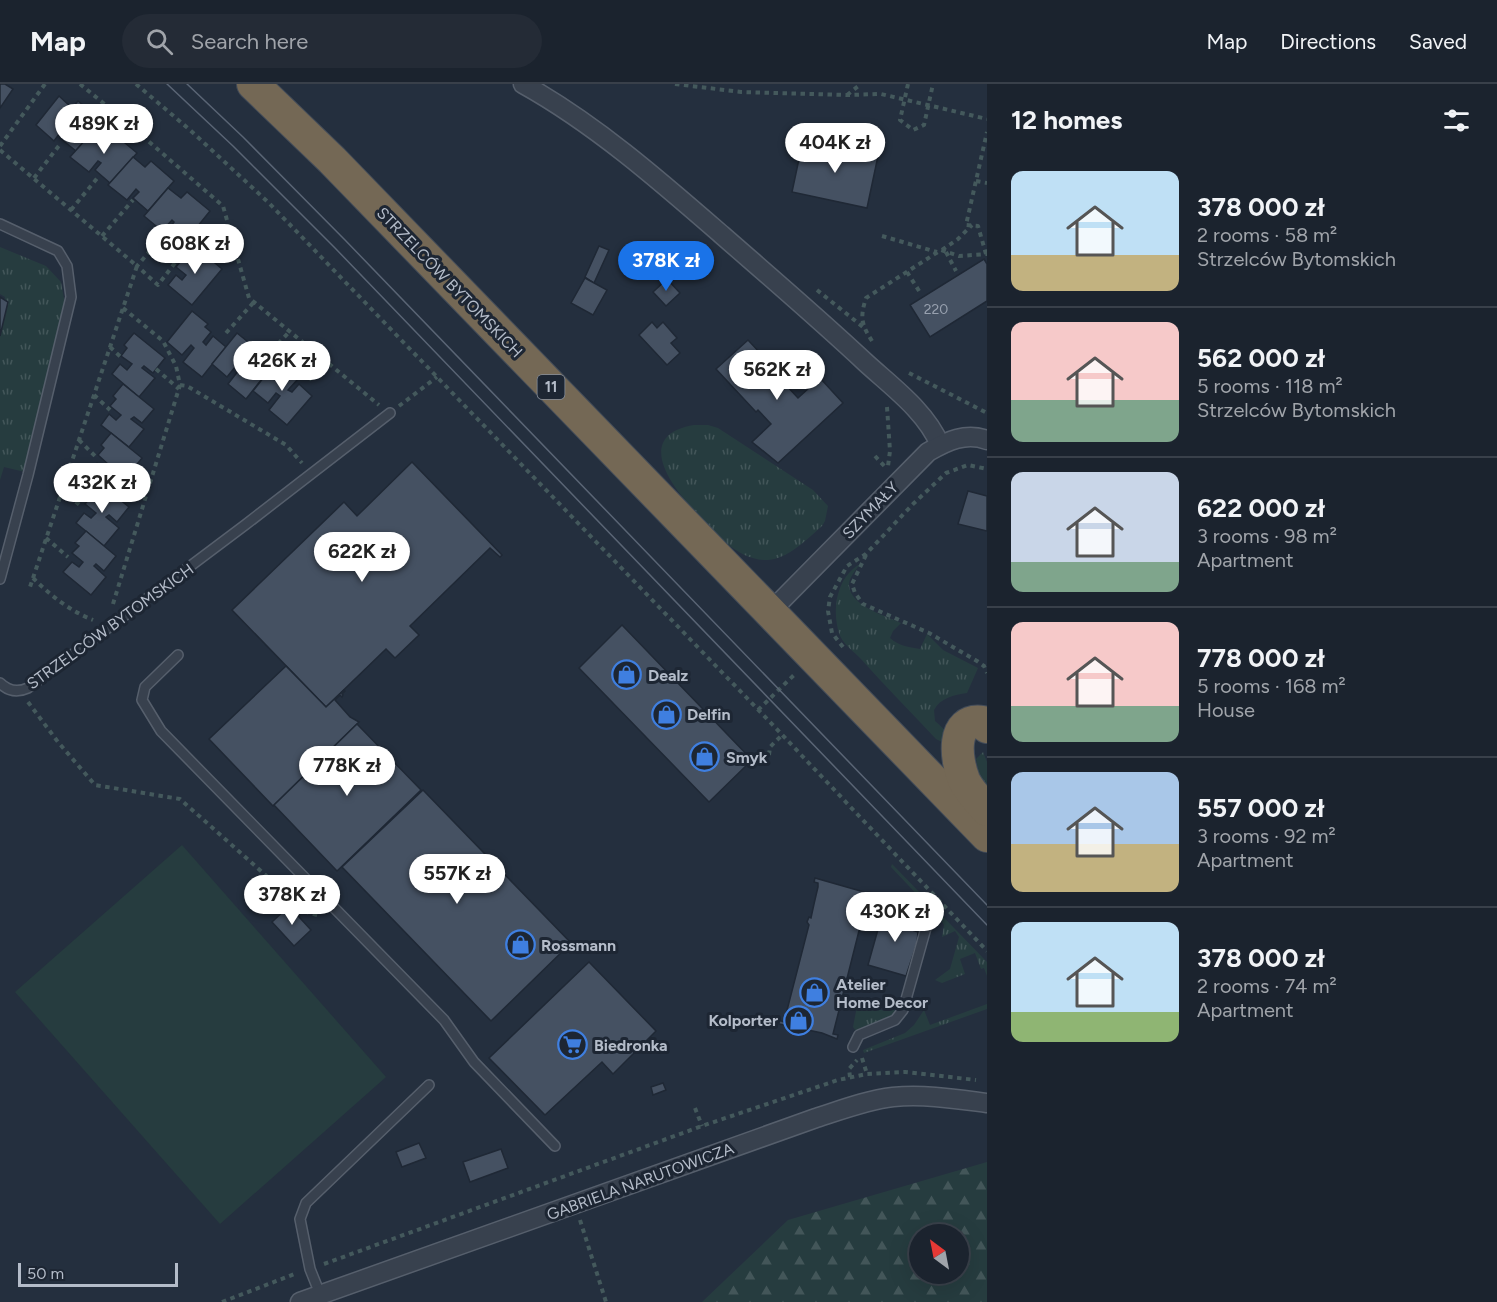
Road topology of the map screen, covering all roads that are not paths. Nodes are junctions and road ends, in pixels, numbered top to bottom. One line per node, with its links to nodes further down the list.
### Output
1 (523, 84): 6 (street)
2 (259, 88): 8 (highway, STRZELCÓW BYTOMSKICH / 11)
3 (0, 224): 7 (lane)
4 (390, 413): 10 (lane, STRZELCÓW BYTOMSKICH)
5 (987, 440): 6 (street, SZYMAŁY)
6 (940, 445): 8 (street, SZYMAŁY)
7 (0, 579)
8 (770, 613): 13 (highway, 11)
9 (178, 656): 18 (lane)
10 (0, 683)
11 (987, 727): 12 (highway)
12 (987, 810)
13 (987, 836)
14 (925, 912): 15 (lane)
15 (853, 1047)
16 (429, 1084): 19 (lane)
17 (987, 1103): 19 (street, GABRIELA NARUTOWICZA)
18 (555, 1146)
19 (320, 1294): 20 (street, GABRIELA NARUTOWICZA)
20 (300, 1302)

